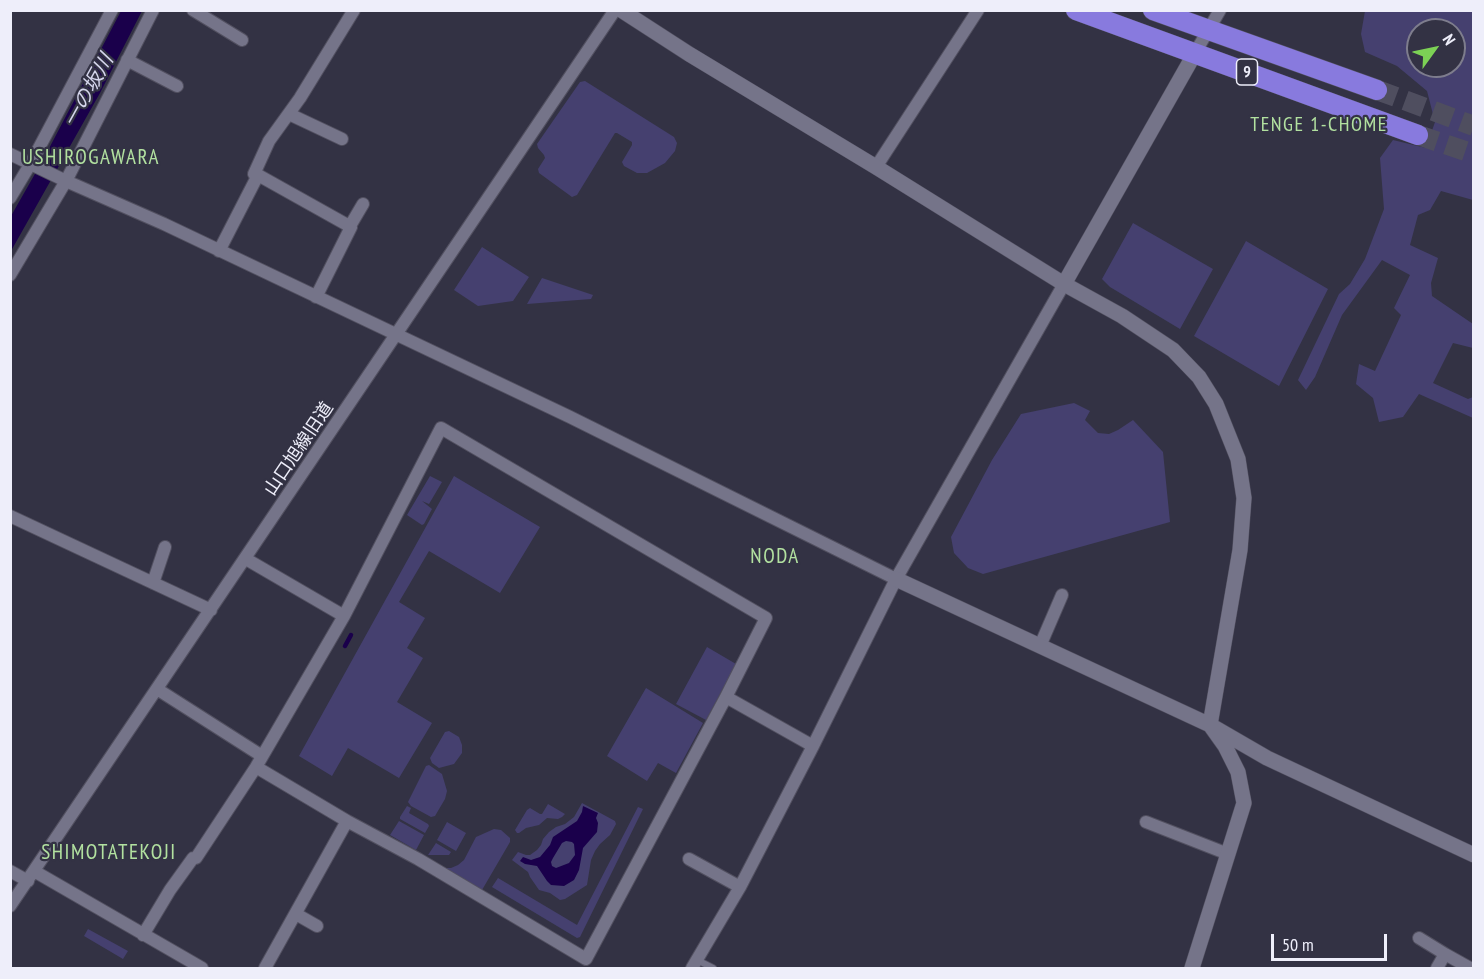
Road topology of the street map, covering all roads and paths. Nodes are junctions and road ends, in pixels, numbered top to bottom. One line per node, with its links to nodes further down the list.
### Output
1 (112, 10): 21 (street)
2 (153, 10): 14 (street)
3 (193, 10): 12 (street)
4 (354, 10): 17 (street)
5 (615, 10): 32 (street, 山口旭線旧道)
6 (621, 10): 22 (street)
7 (978, 10): 22 (street)
8 (1076, 10): 13 (highway, 9)
9 (1154, 10): 11 (highway, 9)
10 (1220, 10): 11 (street)
11 (1207, 30): 13 (street); 16 (highway, 9)
12 (242, 40)
13 (1195, 53): 18 (highway, 9); 30 (street)
14 (127, 60): 15 (street); 24 (street)
15 (177, 86)
16 (1377, 90)
17 (289, 114): 19 (street); 23 (street)
18 (1418, 135)
19 (342, 139)
20 (10, 154): 21 (street)
21 (34, 165): 24 (street); 25 (street)
22 (876, 167): 30 (street)
23 (258, 175): 27 (street); 28 (street)
24 (62, 179): 28 (street); 29 (street)
25 (10, 198)
26 (363, 204): 27 (street)
27 (350, 226): 31 (street)
28 (219, 251): 31 (street)
29 (10, 275)
30 (1064, 284): 36 (street); 44 (street)
31 (316, 297): 32 (street)
32 (398, 334): 35 (street, 山口旭線旧道); 36 (street)
33 (10, 516): 37 (street)
34 (165, 547): 37 (street)
35 (246, 559): 39 (street, 山口旭線旧道); 40 (street)
36 (896, 579): 41 (street); 45 (street)
37 (153, 583): 39 (street)
38 (1062, 595): 41 (street)
39 (211, 610): 42 (street, 山口旭線旧道)
40 (344, 616): 43 (street); 46 (street)
41 (1040, 646): 44 (street)
42 (157, 689): 46 (street); 53 (street, 山口旭線旧道)
43 (726, 697): 45 (street); 47 (street)
44 (1210, 725): 49 (street); 50 (street)
45 (813, 746): 54 (street)
46 (259, 762): 47 (street); 58 (street)
47 (347, 821): 56 (street)
48 (1146, 822): 49 (street)
49 (1228, 854): 65 (street)
50 (1473, 855)
51 (689, 859): 54 (street)
52 (10, 871): 53 (street)
53 (31, 876): 55 (street, 山口旭線旧道); 58 (street)
54 (740, 887): 61 (street)
55 (10, 906)
56 (296, 914): 57 (street); 63 (street)
57 (317, 926)
58 (143, 935): 62 (street)
59 (1419, 939): 60 (street)
60 (1445, 954): 66 (street); 67 (street)
61 (694, 964): 64 (lane)
62 (202, 969)
63 (266, 969)
64 (712, 969)
65 (1192, 969)
66 (1437, 969)
67 (1470, 969)

